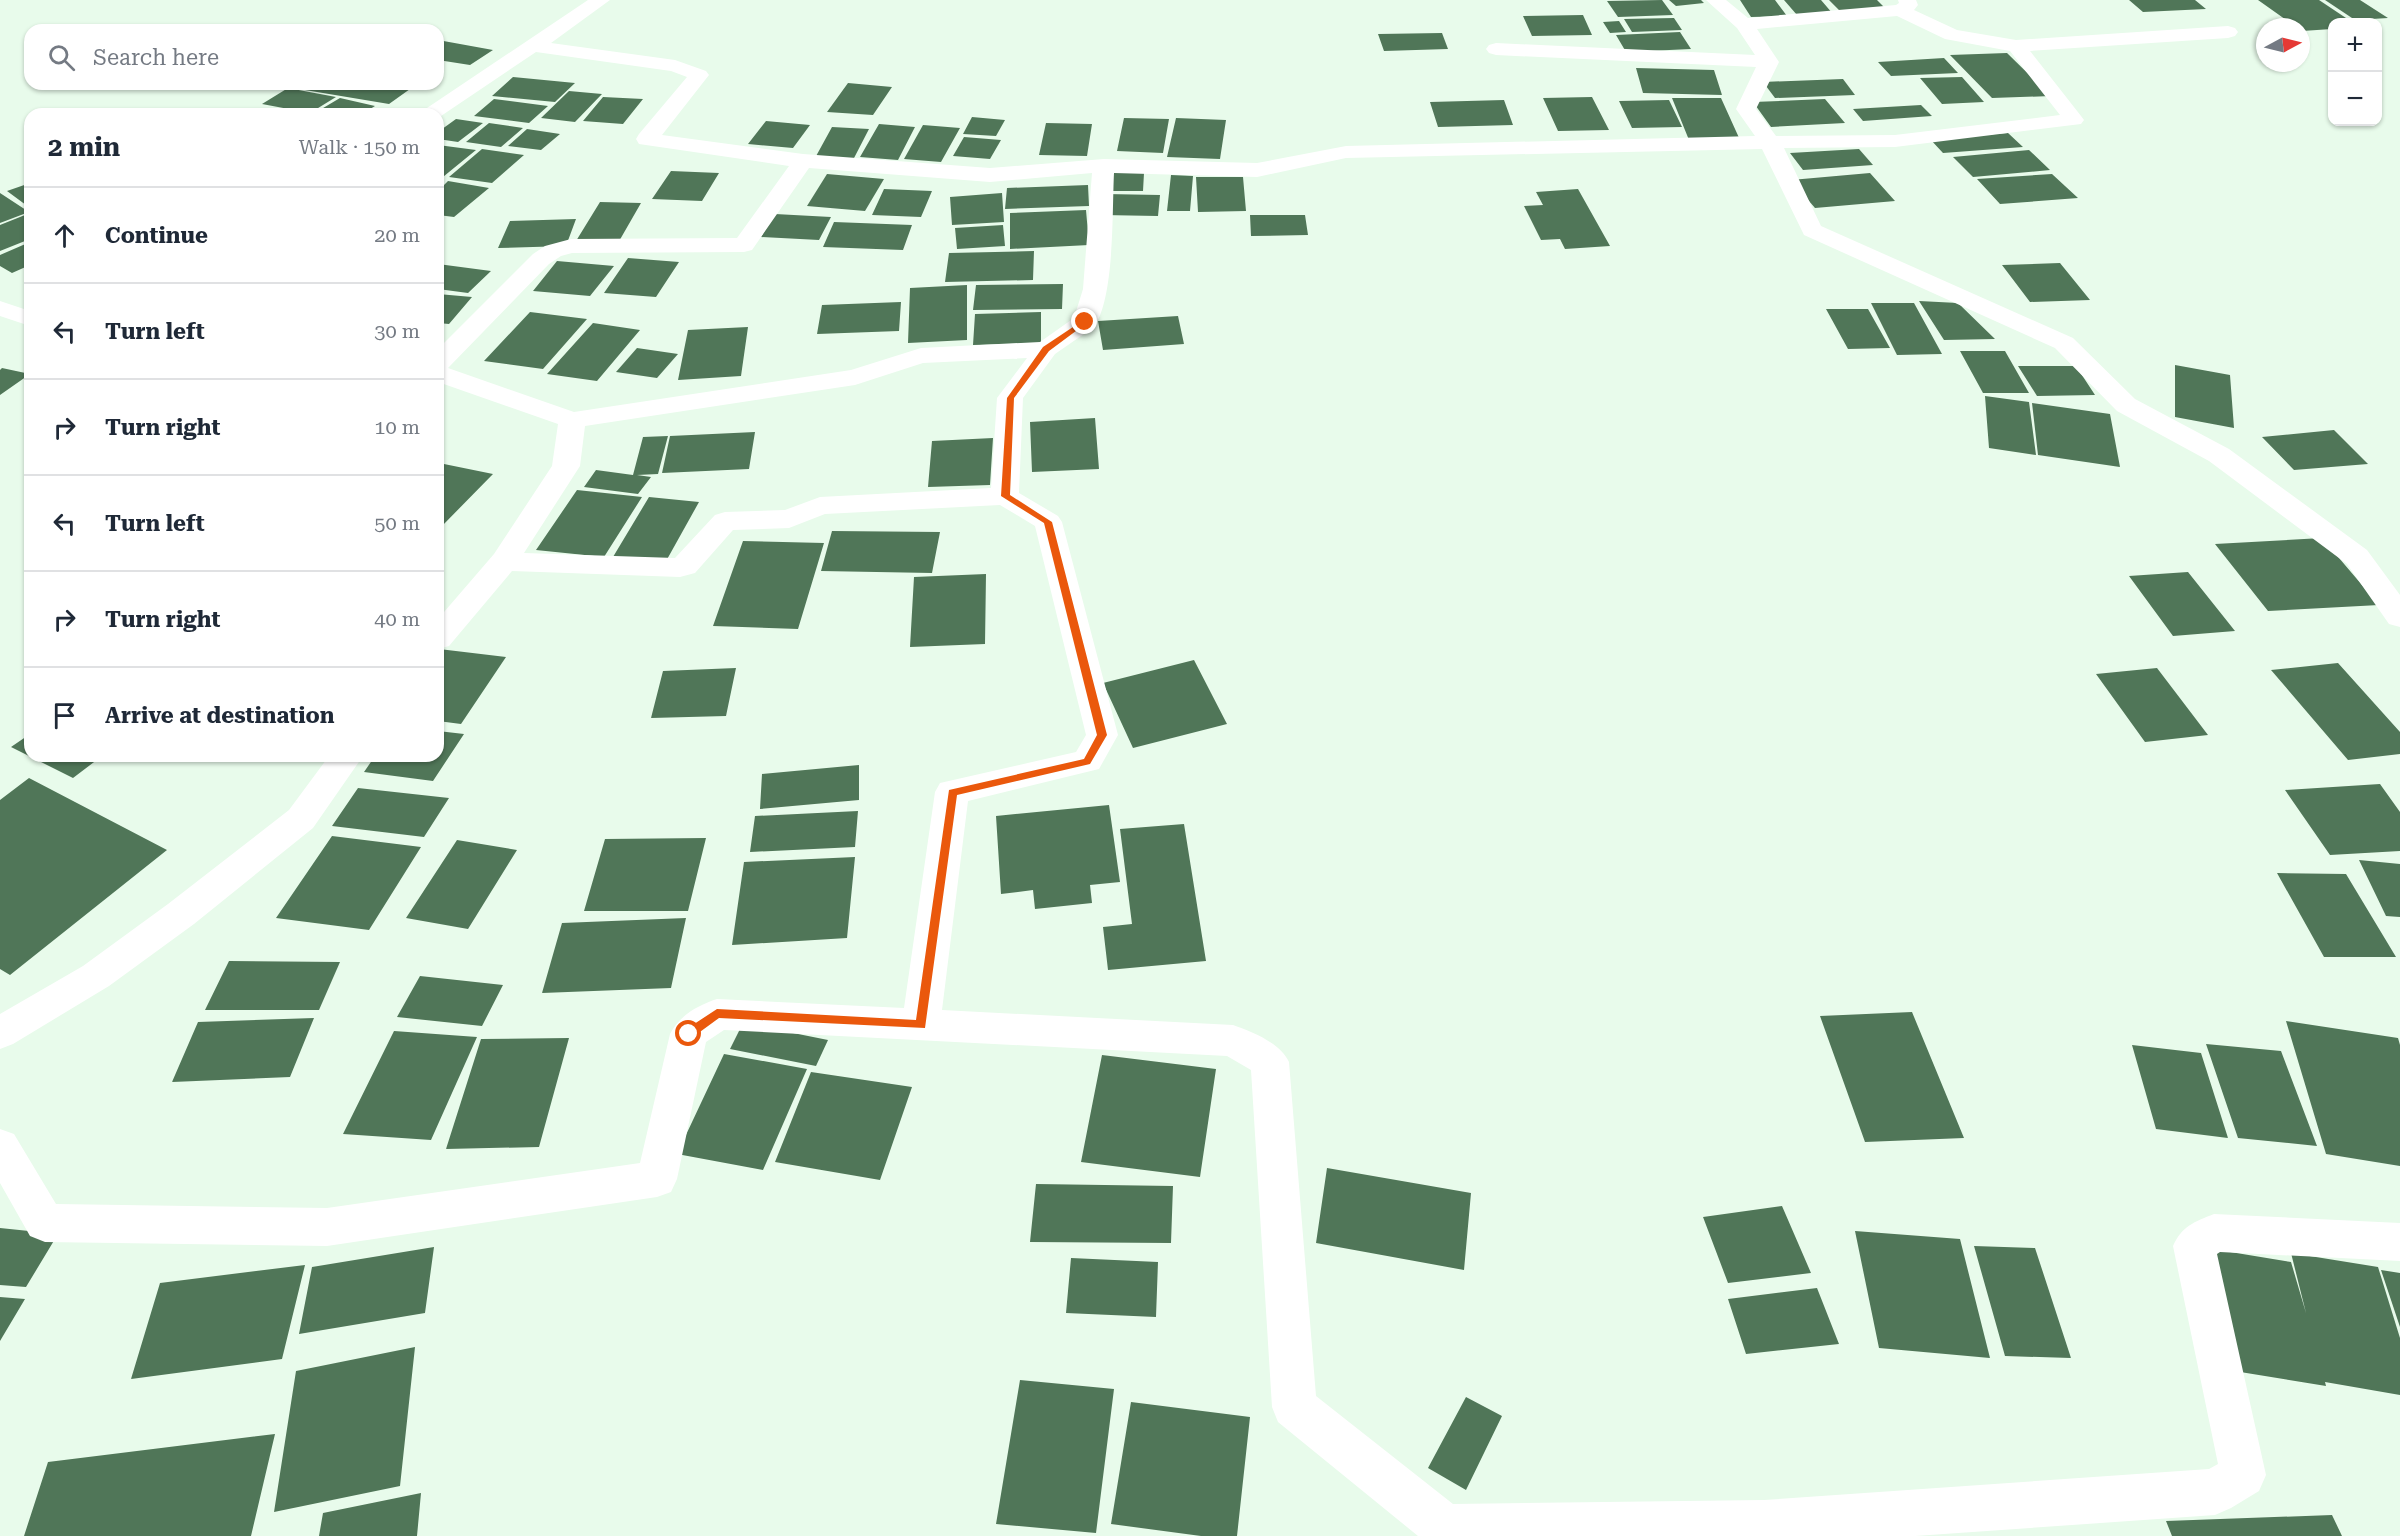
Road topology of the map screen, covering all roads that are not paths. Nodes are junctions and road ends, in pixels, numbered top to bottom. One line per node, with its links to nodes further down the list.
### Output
1 (601, 0): 6 (street)
2 (1715, 0): 4 (street)
3 (1904, 5): 4 (street); 7 (street)
4 (1744, 24): 9 (street)
5 (2228, 33): 7 (street)
6 (533, 46): 10 (street); 12 (street)
7 (2016, 46): 11 (street)
8 (1496, 49): 9 (street)
9 (1770, 62): 11 (street)
10 (440, 108)
11 (1770, 142): 13 (street); 22 (street)
12 (803, 161): 13 (street); 17 (street)
13 (1104, 166): 16 (street)
14 (0, 308): 15 (street)
15 (24, 317)
16 (1046, 349): 19 (street); 20 (street)
17 (444, 358)
18 (444, 374): 19 (street)
19 (572, 420): 21 (street)
20 (1005, 496): 21 (street); 25 (street)
21 (504, 561): 23 (street)
22 (2400, 616)
23 (444, 632)
24 (343, 762): 26 (street)
25 (921, 1024): 27 (street); 29 (street)
26 (0, 1033)
27 (0, 1146)
28 (2400, 1242): 29 (street)
29 (1765, 1530)

